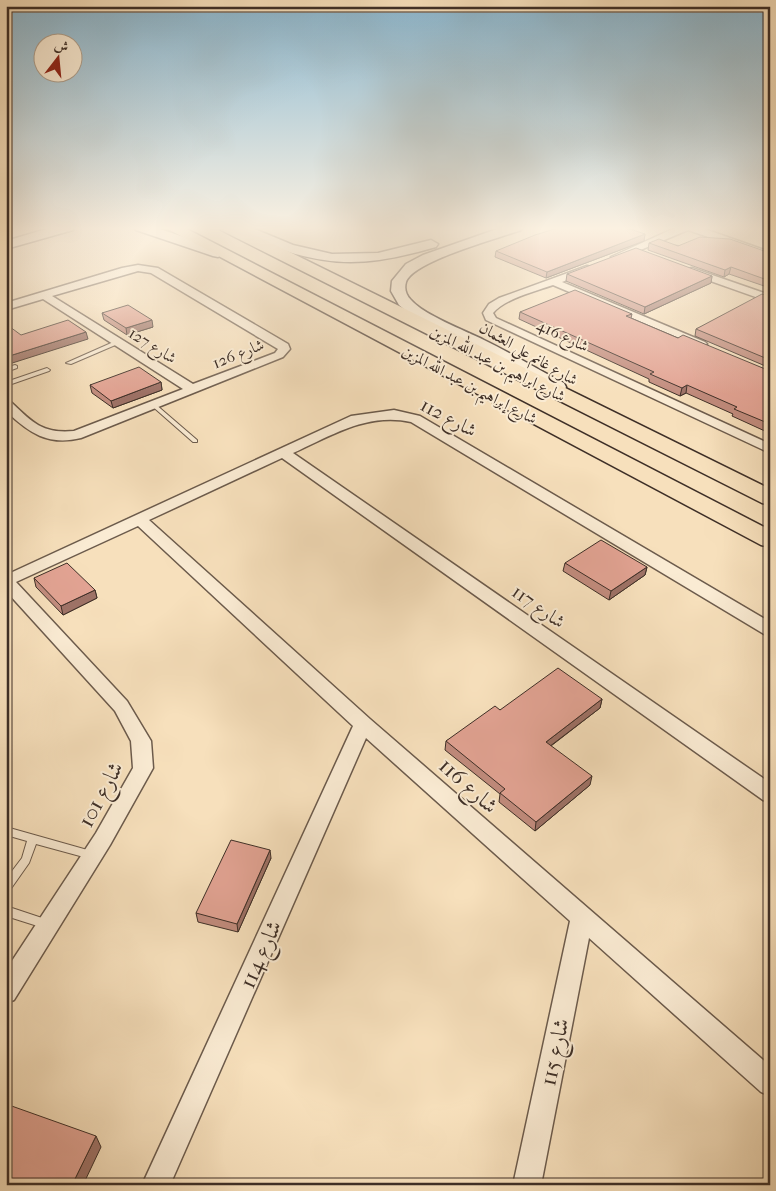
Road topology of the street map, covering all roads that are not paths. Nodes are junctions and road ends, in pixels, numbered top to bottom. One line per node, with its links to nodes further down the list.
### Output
1 (87, 283): 9 (street, شارع 126)
2 (174, 283): 20 (street, شارع 126)
3 (275, 283): 30 (main road, شارع إبراهيم بن عبد الله المزين)
4 (337, 283): 12 (main road, شارع ابراهيم بن عبد الله المزين)
5 (400, 283): 23 (street, شارع غانم علي العثمان)
6 (552, 283): 25 (street, شارع 416)
7 (555, 283): 14 (street)
8 (725, 283): 10 (street)
9 (45, 296): 11 (street, شارع 126); 13 (street, شارع 127)
10 (770, 299)
11 (6, 307)
12 (451, 339): 23 (main road, شارع ابراهيم بن عبد الله المزين); 29 (main road)
13 (118, 342): 15 (lane); 20 (street, شارع 127)
14 (716, 351)
15 (69, 363)
16 (15, 368): 17 (lane)
17 (6, 370)
18 (47, 370): 19 (lane)
19 (6, 384)
20 (192, 389): 22 (street, شارع 126)
21 (6, 404): 22 (street, شارع 126)
22 (154, 405): 24 (lane)
23 (587, 408): 27 (main road, شارع ابراهيم بن عبد الله المزين)
24 (195, 441)
25 (770, 449)
26 (283, 453): 28 (street, شارع 112); 32 (street, شارع 112); 34 (street, شارع 117)
27 (770, 498)
28 (139, 519): 31 (street, شارع 112); 33 (street, شارع 116)
29 (770, 524)
30 (770, 540)
31 (6, 581): 37 (street, شارع 101)
32 (770, 630)
33 (363, 724): 40 (street, شارع 116); 44 (street, شارع 114)
34 (770, 794)
35 (6, 831): 36 (lane)
36 (33, 839): 37 (lane); 38 (lane)
37 (93, 856): 41 (street, شارع 101)
38 (6, 887)
39 (6, 911): 41 (lane)
40 (582, 918): 43 (street, شارع 116); 45 (street, شارع 115)
41 (49, 924): 42 (street, شارع 101)
42 (6, 992)
43 (770, 1083)
44 (156, 1185)
45 (527, 1185)

